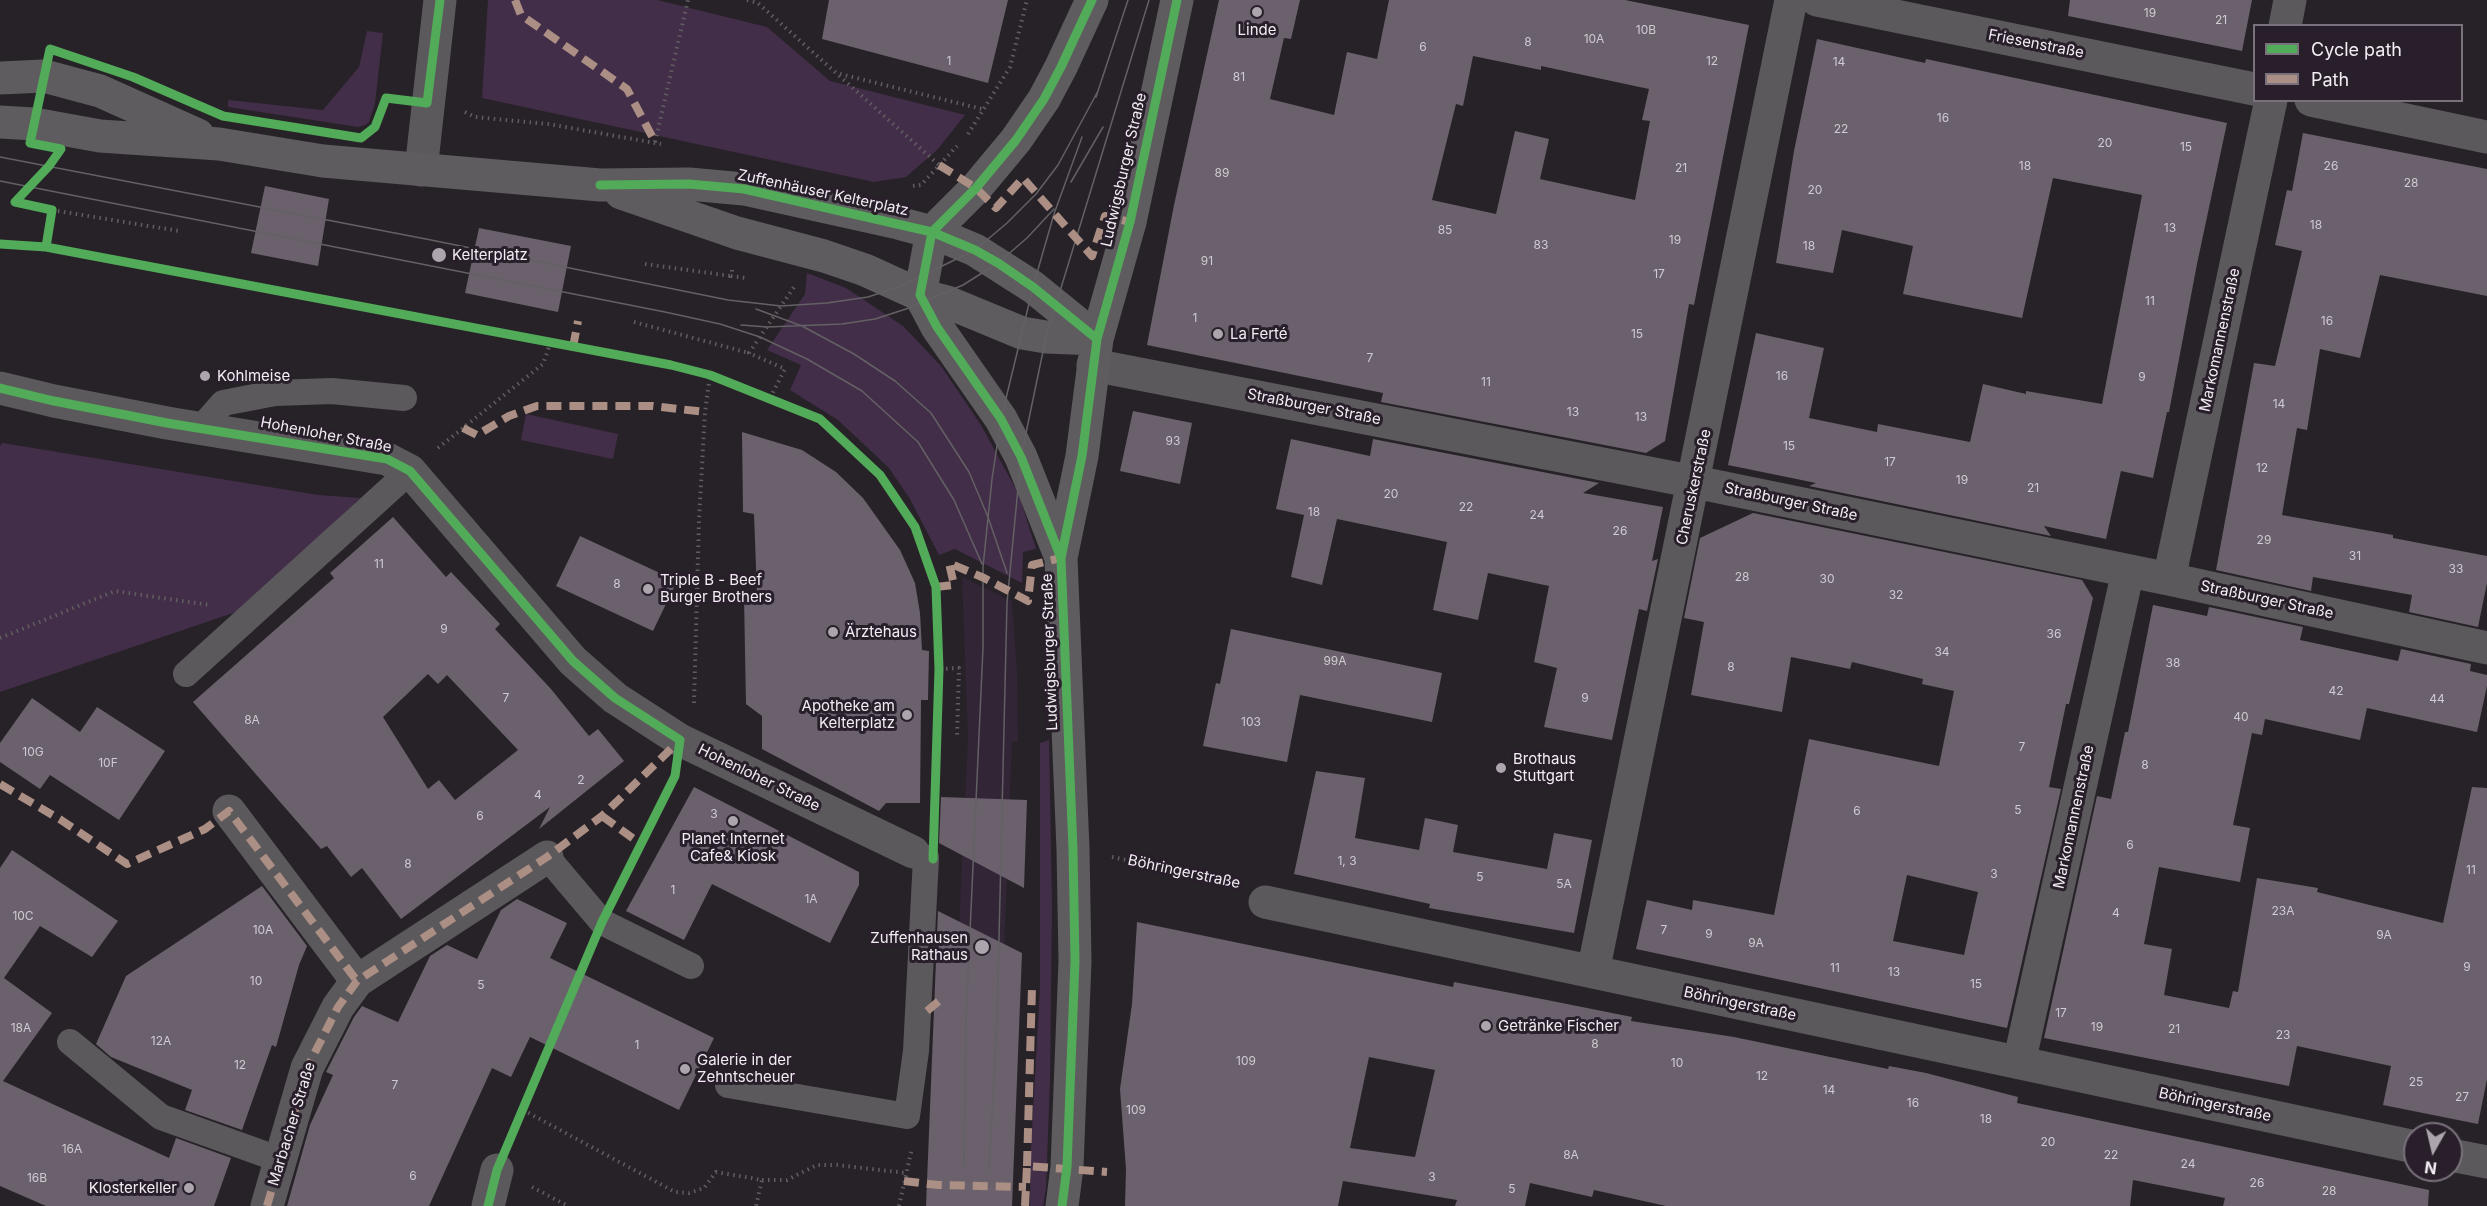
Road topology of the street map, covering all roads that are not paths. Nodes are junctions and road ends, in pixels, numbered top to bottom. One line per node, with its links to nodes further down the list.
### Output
1 (440, 0): 15 (street)
2 (1092, 0): 17 (main road)
3 (1177, 0): 19 (main road, Ludwigsburger Straße)
4 (1791, 0): 24 (street, Cheruskerstraße)
5 (1817, 0): 9 (street, Friesenstraße)
6 (2290, 0): 7 (street)
7 (2285, 24)
8 (0, 78): 14 (main road, Zuffenhäuser Kelterplatz)
9 (2253, 89)
10 (2271, 102): 27 (street, Markomannenstraße)
11 (2321, 102): 13 (street)
12 (0, 122): 14 (main road, Zuffenhäuser Kelterplatz)
13 (2487, 137)
14 (219, 144): 15 (main road, Zuffenhäuser Kelterplatz)
15 (421, 170): 16 (main road, Zuffenhäuser Kelterplatz)
16 (600, 185): 17 (main road, Zuffenhäuser Kelterplatz); 18 (main road, Zuffenhäuser Kelterplatz)
17 (932, 232): 18 (main road); 19 (main road, Zuffenhäuser Kelterplatz)
18 (920, 295): 19 (main road, Zuffenhäuser Kelterplatz); 25 (main road)
19 (1095, 352): 24 (street, Straßburger Straße); 25 (main road, Ludwigsburger Straße)
20 (0, 388): 22 (street, Hohenloher Straße)
21 (404, 398): 22 (lane)
22 (201, 428): 23 (street, Hohenloher Straße)
23 (410, 471): 29 (lane); 31 (street, Hohenloher Straße)
24 (1695, 482): 26 (street, Straßburger Straße); 35 (street, Cheruskerstraße)
25 (1061, 558): 47 (main road, Ludwigsburger Straße)
26 (2128, 571): 27 (street, Straßburger Straße); 38 (street, Markomannenstraße)
27 (2169, 579): 28 (street, Straßburger Straße)
28 (2487, 648)
29 (186, 674)
30 (229, 811): 36 (street)
31 (914, 852): 39 (lane)
32 (547, 857): 34 (lane); 36 (street, Marbacher Straße)
33 (1265, 902): 35 (street, Böhringerstraße)
34 (692, 966)
35 (1593, 972): 38 (street, Böhringerstraße)
36 (357, 981): 42 (street, Marbacher Straße)
37 (70, 1042): 42 (lane)
38 (2019, 1063): 40 (street, Böhringerstraße)
39 (728, 1085)
40 (2403, 1144)
41 (2463, 1157): 43 (street)
42 (281, 1160): 45 (street, Marbacher Straße)
43 (2487, 1162)
44 (497, 1170): 46 (street)
45 (267, 1206)
46 (488, 1206)
47 (1062, 1206)

